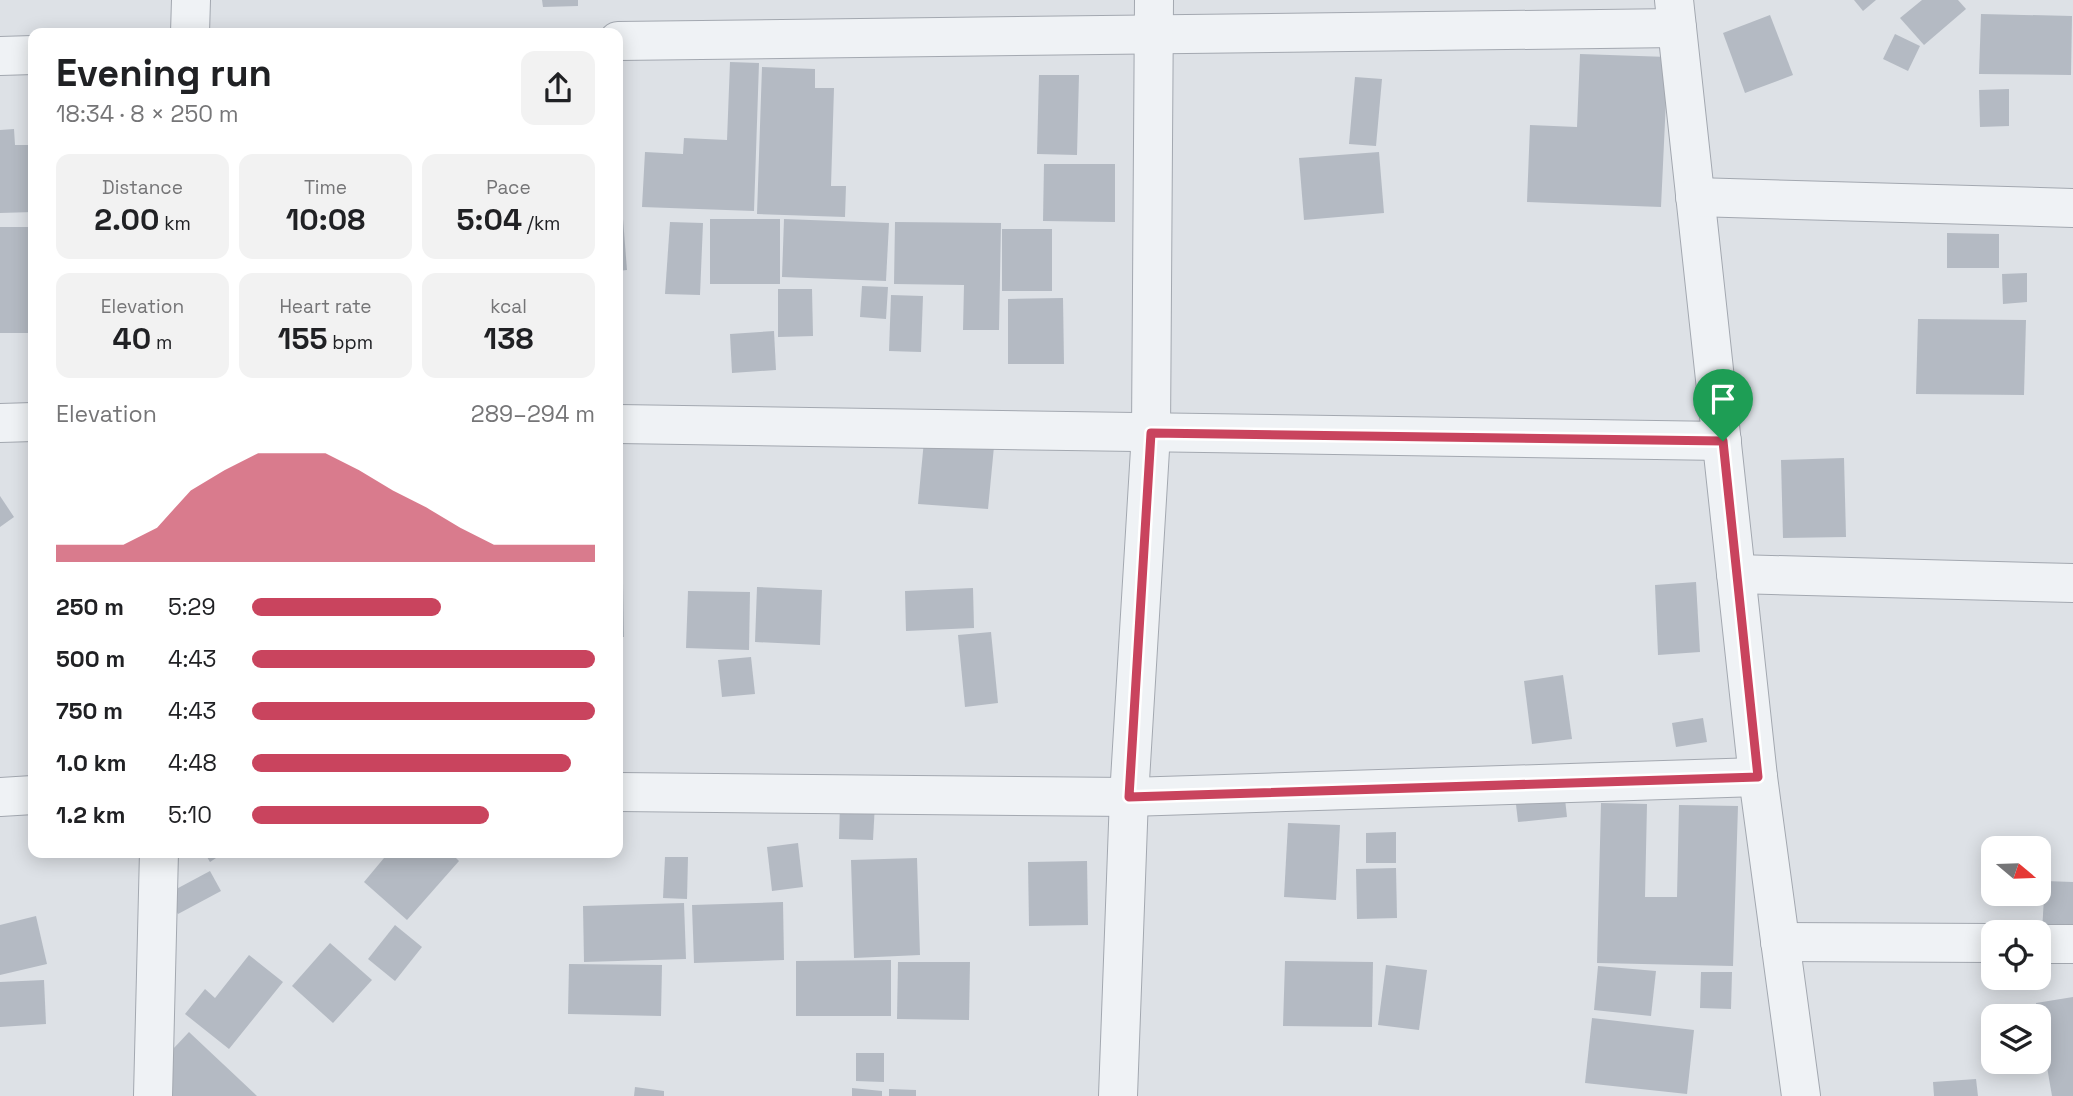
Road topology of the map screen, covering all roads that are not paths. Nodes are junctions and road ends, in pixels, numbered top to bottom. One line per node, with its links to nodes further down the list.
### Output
1 (191, 0): 4 (street)
2 (1675, 14): 3 (street); 8 (street)
3 (1154, 17): 5 (street); 13 (street)
4 (190, 28)
5 (623, 41)
6 (28, 55): 7 (street)
7 (0, 57)
8 (1695, 197): 9 (street); 14 (street)
9 (2073, 208)
10 (28, 422): 11 (street)
11 (0, 423)
12 (623, 424): 13 (street)
13 (1151, 433): 14 (street); 21 (street)
14 (1723, 441): 15 (street)
15 (1736, 574): 16 (street); 17 (street)
16 (2073, 583)
17 (1758, 777): 21 (street); 23 (street)
18 (623, 792): 21 (street)
19 (28, 795): 20 (street)
20 (0, 797)
21 (1129, 797): 28 (street)
22 (159, 858): 27 (street)
23 (1780, 942): 24 (street); 29 (street)
24 (1981, 943)
25 (2051, 944): 26 (street)
26 (2073, 944)
27 (153, 1096)
28 (1118, 1096)
29 (1801, 1096)

